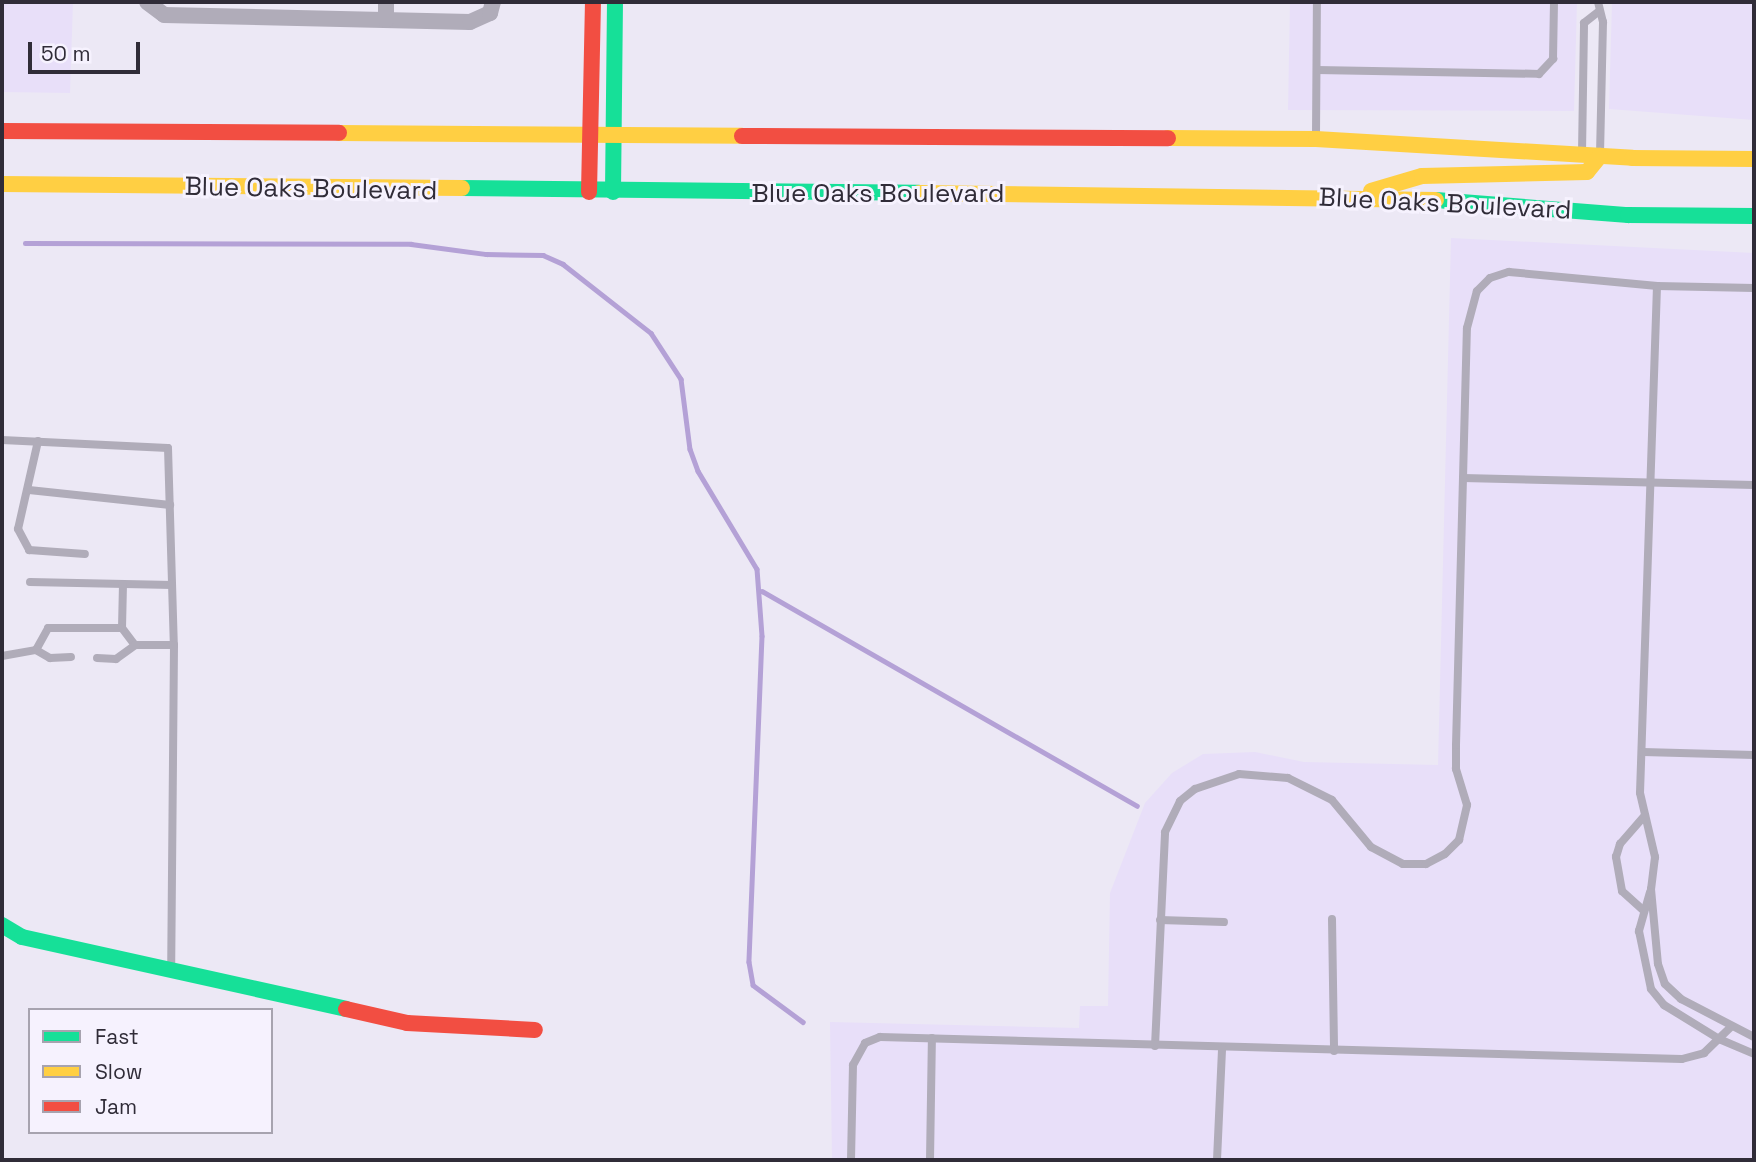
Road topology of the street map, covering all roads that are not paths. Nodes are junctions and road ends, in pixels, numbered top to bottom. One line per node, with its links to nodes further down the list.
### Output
1 (147, 2): 9 (street)
2 (386, 2): 11 (street)
3 (493, 2): 11 (street)
4 (593, 2): 14 (main road)
5 (615, 2): 15 (main road)
6 (1317, 2): 12 (lane)
7 (1554, 2): 12 (lane)
8 (1598, 2): 10 (lane)
9 (262, 9): 11 (street)
10 (1598, 12): 17 (lane); 18 (lane)
11 (386, 20)
12 (1317, 70): 16 (lane)
13 (2, 131): 14 (main road, Blue Oaks Boulevard)
14 (590, 135): 15 (main road, Blue Oaks Boulevard); 21 (main road)
15 (614, 135): 16 (main road, Blue Oaks Boulevard); 22 (main road)
16 (1316, 139): 17 (main road, Blue Oaks Boulevard)
17 (1582, 154): 18 (main road, Blue Oaks Boulevard)
18 (1600, 156): 19 (main road, Blue Oaks Boulevard); 23 (main road)
19 (1754, 159)
20 (2, 184): 21 (main road, Blue Oaks Boulevard)
21 (589, 192): 22 (main road, Blue Oaks Boulevard)
22 (613, 192): 23 (main road, Blue Oaks Boulevard)
23 (1350, 197): 24 (main road, Blue Oaks Boulevard)
24 (1754, 216)
25 (1657, 286): 26 (lane); 29 (lane); 30 (lane)
26 (1754, 288)
27 (2, 440): 28 (lane)
28 (38, 441): 32 (lane); 33 (lane)
29 (1463, 478): 30 (lane); 51 (lane)
30 (1653, 482): 31 (lane); 45 (lane)
31 (1754, 485)
32 (29, 490): 33 (lane); 34 (lane)
33 (170, 505): 37 (lane)
34 (85, 554)
35 (30, 583): 36 (lane)
36 (123, 584): 37 (lane); 38 (lane)
37 (172, 585): 40 (lane)
38 (122, 628): 39 (lane); 41 (lane)
39 (135, 645): 40 (lane); 44 (lane)
40 (174, 645): 56 (lane)
41 (36, 650): 42 (lane); 43 (lane)
42 (2, 656)
43 (71, 657)
44 (97, 658)
45 (1643, 752): 46 (lane); 47 (lane)
46 (1754, 755)
47 (1645, 815): 48 (lane); 49 (lane)
48 (1651, 889): 49 (lane); 57 (lane)
49 (1643, 910): 61 (lane)
50 (1332, 919): 64 (lane)
51 (1160, 920): 52 (lane); 62 (lane)
52 (1224, 922)
53 (2, 925): 54 (main road)
54 (22, 937): 55 (main road); 56 (main road)
55 (2, 943)
56 (172, 970): 58 (main road)
57 (1731, 1028): 59 (lane); 61 (lane)
58 (534, 1030)
59 (1754, 1037)
60 (933, 1038): 62 (lane); 66 (lane); 67 (lane)
61 (1719, 1040): 64 (lane); 65 (lane)
62 (1155, 1046): 63 (lane)
63 (1222, 1048): 64 (lane); 68 (lane)
64 (1334, 1051)
65 (1754, 1054)
66 (851, 1160)
67 (930, 1160)
68 (1217, 1160)

